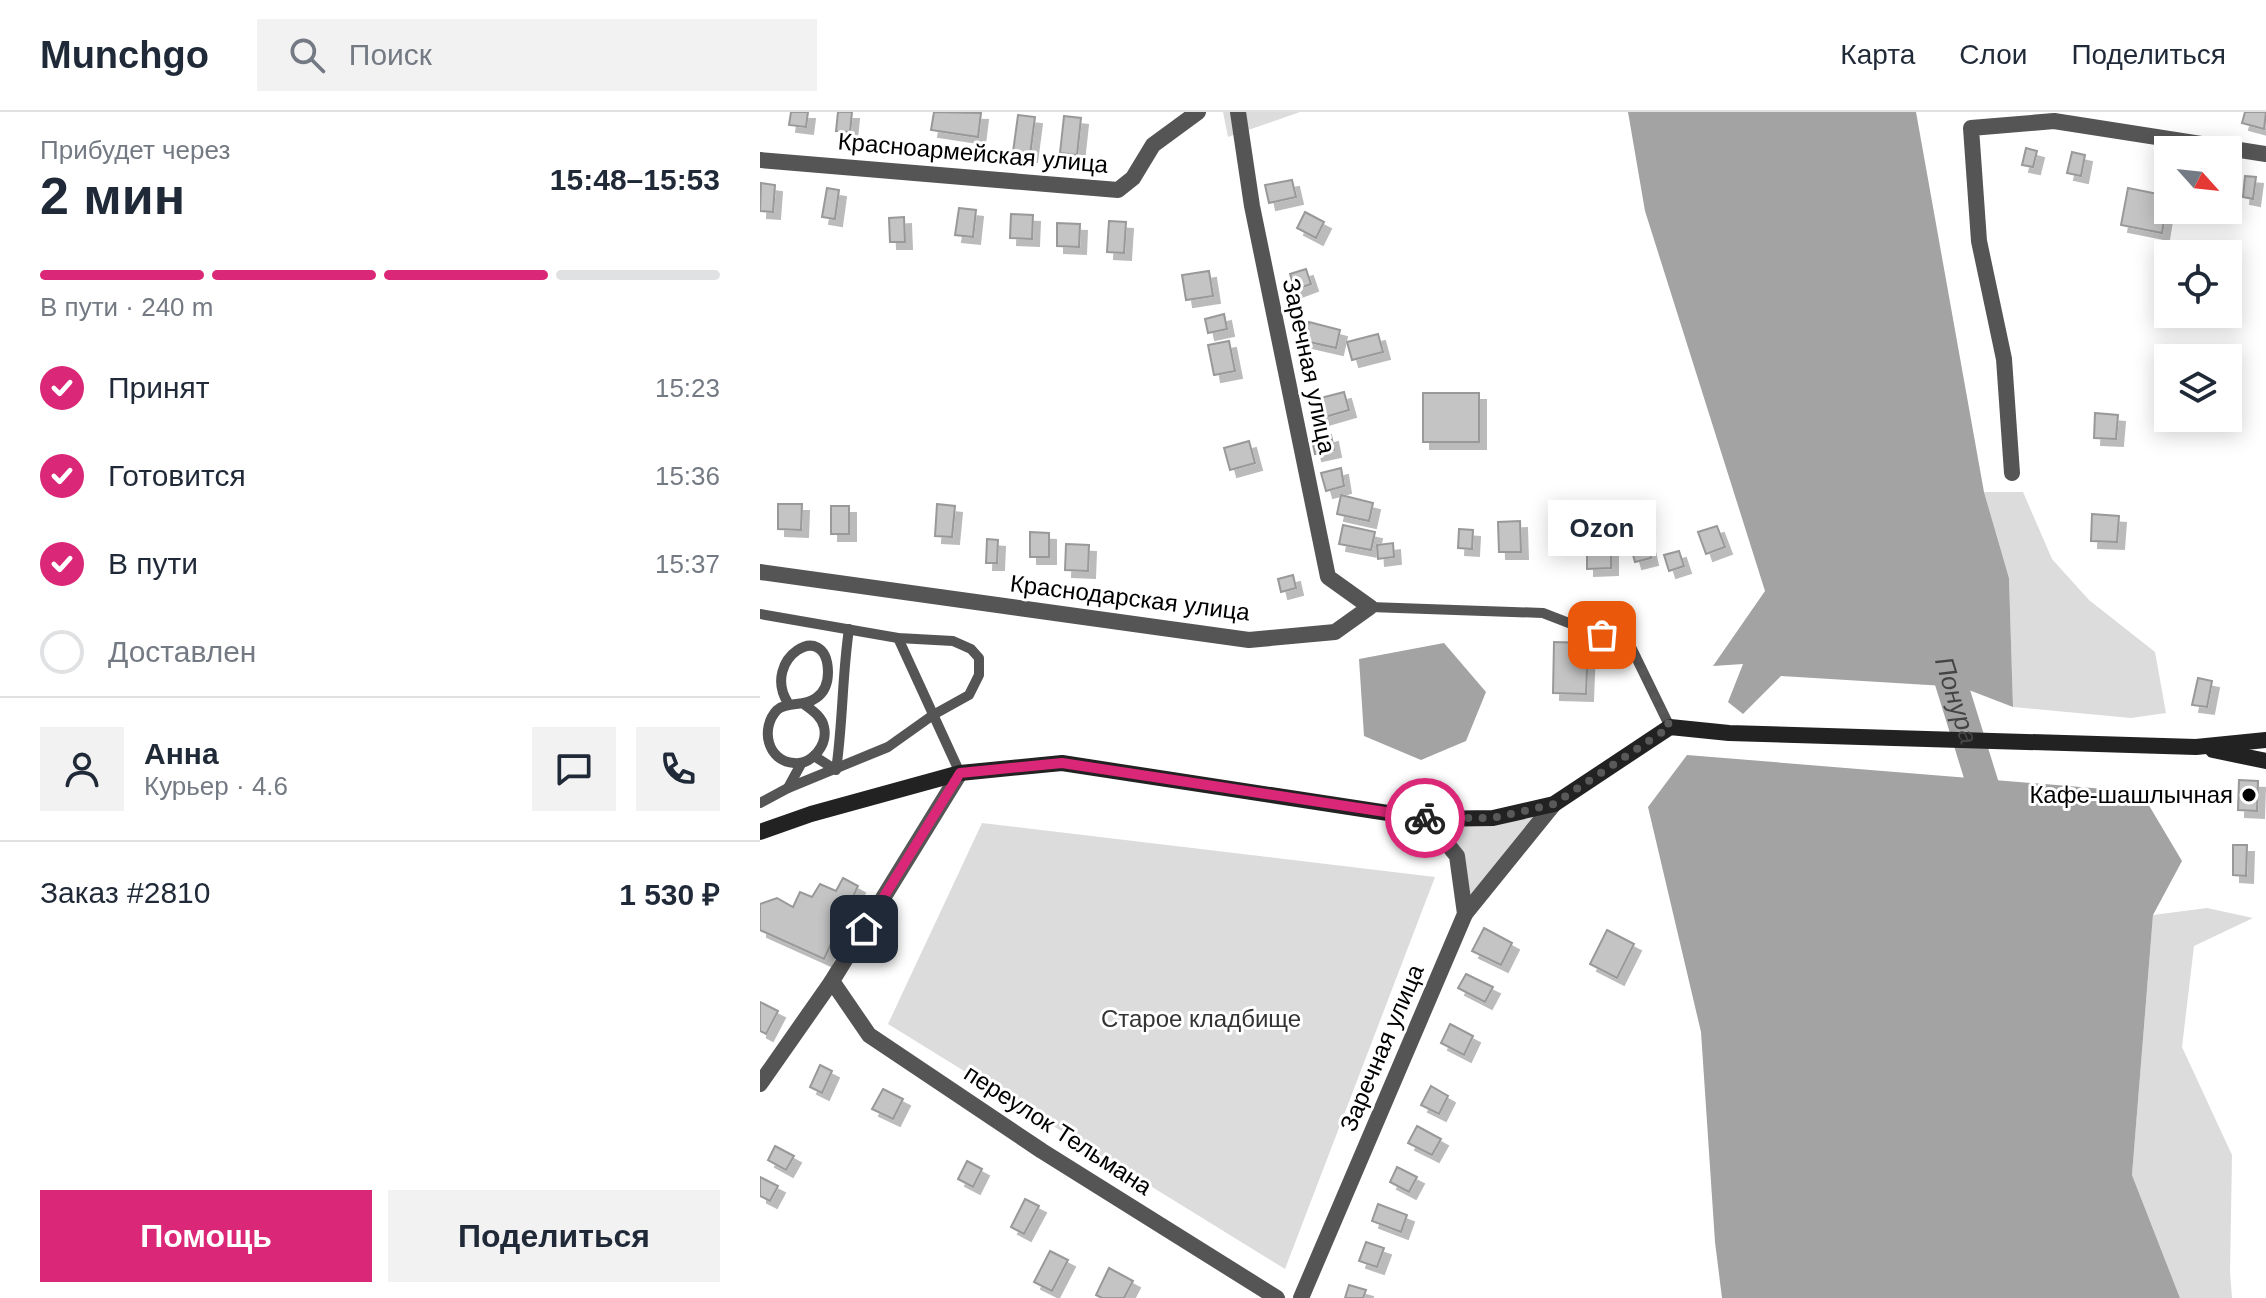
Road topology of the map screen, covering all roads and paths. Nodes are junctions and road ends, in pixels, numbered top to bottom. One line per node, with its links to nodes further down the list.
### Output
1 (1198, 112): 4 (street, Красноармейская улица)
2 (1238, 112): 7 (street, Заречная улица)
3 (2266, 154): 5 (street)
4 (760, 160)
5 (2012, 473)
6 (760, 572): 7 (street, Краснодарская улица)
7 (1370, 607): 16 (lane)
8 (760, 614): 9 (lane)
9 (849, 629): 10 (lane); 22 (lane)
10 (898, 638): 15 (lane); 15 (lane)
11 (779, 652): 14 (lane)
12 (769, 681): 13 (lane)
13 (788, 703): 14 (lane); 21 (lane)
14 (805, 705): 19 (lane)
15 (933, 715): 22 (lane); 23 (lane)
16 (1670, 727): 18 (street); 26 (street)
17 (2266, 740): 18 (street)
18 (2196, 747): 20 (street)
19 (814, 756): 21 (lane); 22 (lane)
20 (2266, 761)
21 (801, 764): 24 (lane)
22 (836, 770): 24 (lane)
23 (960, 773): 27 (street); 28 (street); 30 (street)
24 (788, 788): 25 (lane)
25 (761, 799)
26 (1554, 804): 27 (street); 29 (street, Заречная улица)
27 (1427, 819): 29 (street)
28 (760, 832)
29 (1465, 914): 33 (street, Заречная улица)
30 (832, 981): 31 (street); 32 (street, переулок Тельмана)
31 (760, 1084)
32 (1277, 1298)
33 (1301, 1298)

